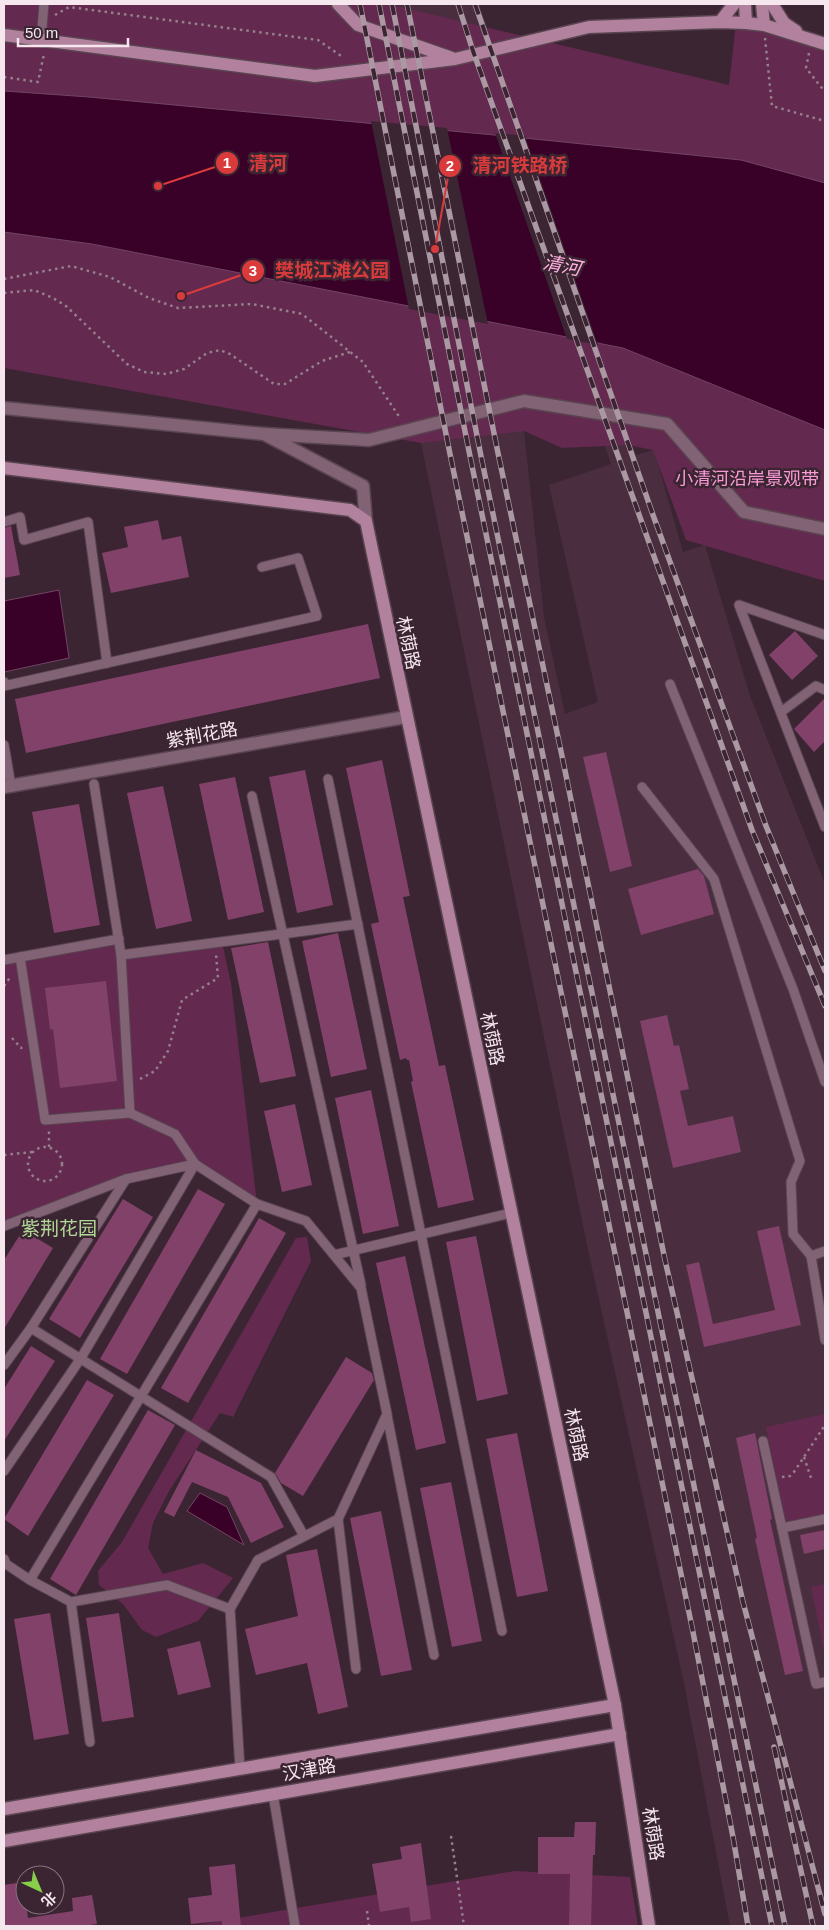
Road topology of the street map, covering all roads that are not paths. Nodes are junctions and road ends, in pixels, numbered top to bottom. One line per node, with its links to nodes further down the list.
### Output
1 (44, 4): 11 (lane)
2 (338, 4): 13 (street)
3 (734, 4): 7 (street)
4 (745, 4): 8 (street)
5 (762, 4): 9 (street)
6 (772, 4): 12 (street)
7 (720, 22): 8 (street); 13 (street)
8 (746, 23): 9 (street)
9 (764, 25): 12 (street)
10 (4, 35): 11 (street)
11 (44, 40): 13 (street)
12 (815, 41)
13 (455, 59)
14 (4, 408): 15 (street)
15 (264, 434): 17 (street); 19 (street)
16 (4, 468): 17 (street)
17 (366, 521): 27 (street, 林荫路)
18 (4, 522): 22 (lane)
19 (825, 529)
20 (262, 568): 22 (lane)
21 (825, 635): 26 (lane)
22 (107, 663): 23 (lane)
23 (4, 682)
24 (670, 684): 41 (lane)
25 (825, 690): 26 (lane)
26 (781, 712): 34 (lane)
27 (406, 717): 31 (street, 紫荆花路); 46 (street, 林荫路)
28 (4, 745): 31 (lane)
29 (328, 778): 35 (lane)
30 (94, 784): 37 (lane)
31 (7, 786)
32 (642, 787): 52 (lane)
33 (252, 796): 36 (lane)
34 (825, 826)
35 (358, 924): 36 (lane); 48 (lane)
36 (282, 934): 38 (lane); 49 (lane)
37 (119, 939): 38 (lane); 39 (lane)
38 (121, 955): 42 (lane)
39 (20, 957): 40 (lane); 42 (lane)
40 (4, 960)
41 (825, 1082)
42 (130, 1113): 43 (lane)
43 (195, 1164): 44 (lane); 45 (lane); 56 (lane)
44 (126, 1179): 47 (lane); 54 (lane)
45 (257, 1204): 51 (lane); 58 (lane)
46 (511, 1213): 48 (lane); 74 (street, 林荫路)
47 (4, 1226)
48 (421, 1234): 49 (lane); 70 (lane)
49 (353, 1250): 51 (lane); 53 (lane)
50 (825, 1250): 52 (lane)
51 (334, 1255): 53 (lane)
52 (811, 1256): 55 (lane)
53 (361, 1288): 59 (lane)
54 (31, 1328): 56 (lane); 57 (lane)
55 (825, 1340)
56 (80, 1358): 58 (lane); 61 (lane)
57 (4, 1365)
58 (142, 1396): 65 (lane); 67 (lane)
59 (387, 1414): 62 (lane); 71 (lane)
60 (763, 1441): 64 (lane)
61 (4, 1471)
62 (338, 1519): 65 (lane); 72 (lane)
63 (825, 1519): 64 (lane)
64 (782, 1528): 73 (lane)
65 (304, 1536): 69 (lane)
66 (5, 1563): 67 (lane)
67 (30, 1580): 68 (lane)
68 (71, 1602): 69 (lane); 76 (lane)
69 (230, 1609): 77 (lane)
70 (502, 1631)
71 (434, 1655)
72 (356, 1669)
73 (825, 1682)
74 (615, 1705): 75 (street, 林荫路); 77 (street, 汉津路)
75 (620, 1734): 78 (street, 汉津路); 82 (street, 林荫路)
76 (90, 1742)
77 (240, 1769): 79 (street, 汉津路)
78 (273, 1794): 80 (street, 汉津路); 81 (lane)
79 (4, 1809)
80 (4, 1841)
81 (295, 1926)
82 (649, 1926)

